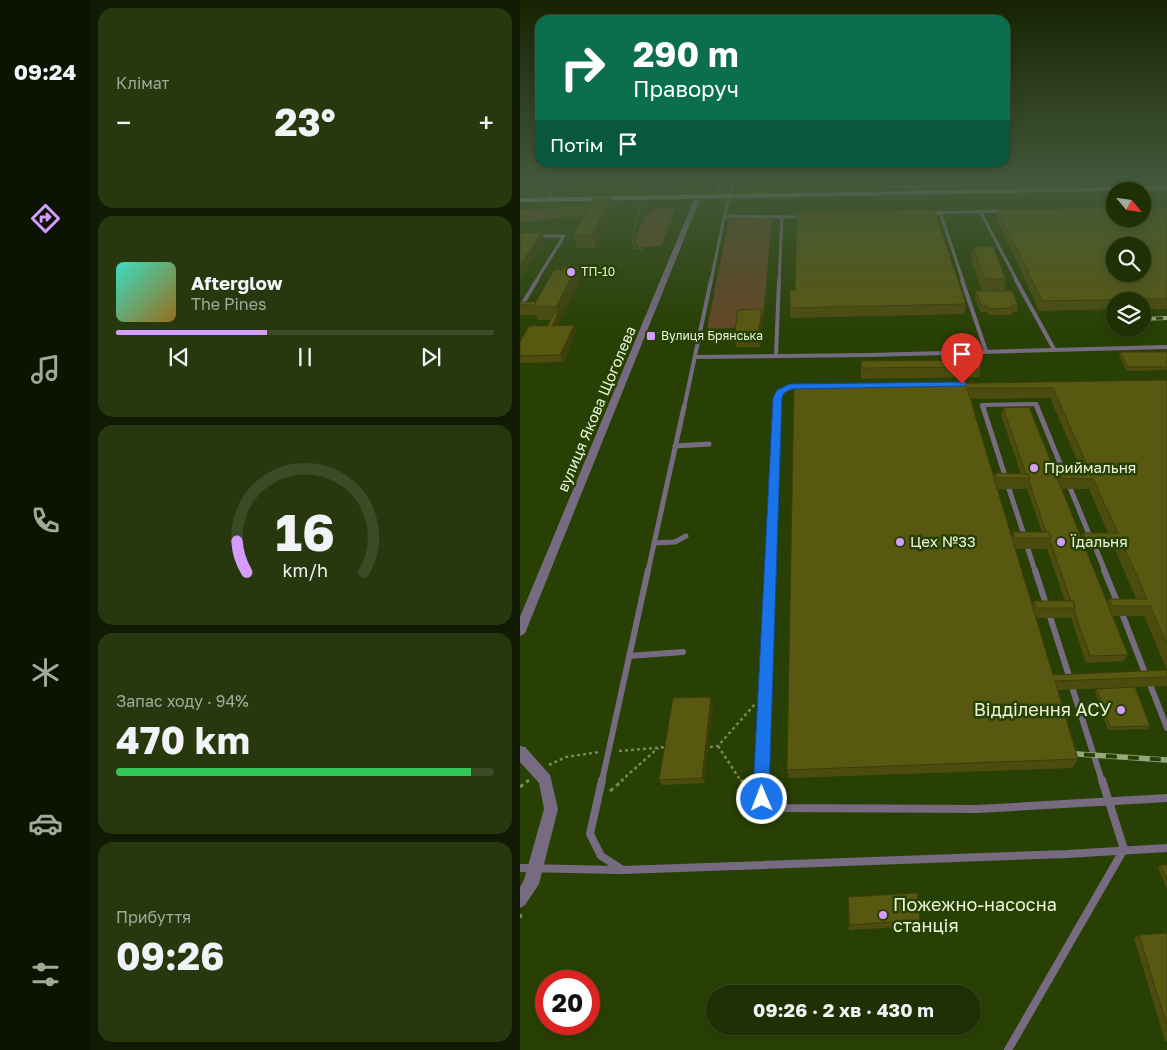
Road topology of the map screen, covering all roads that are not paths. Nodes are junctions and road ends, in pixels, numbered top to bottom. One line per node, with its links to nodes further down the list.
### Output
1 (684, 231): 20 (street, вулиця Якова Щоголева)
2 (721, 231): 12 (lane)
3 (781, 231): 11 (lane)
4 (946, 231): 10 (lane)
5 (990, 231): 9 (lane)
6 (529, 236): 7 (lane)
7 (520, 308)
8 (1167, 347): 9 (lane)
9 (1054, 349): 10 (lane)
10 (986, 351): 11 (lane)
11 (776, 356): 12 (lane)
12 (695, 357): 15 (lane)
13 (810, 386): 30 (lane)
14 (710, 444): 15 (lane)
15 (675, 446): 17 (lane)
16 (686, 536): 17 (lane)
17 (654, 544): 22 (lane)
18 (1120, 610): 26 (lane)
19 (1123, 616): 25 (lane)
20 (520, 631)
21 (683, 652): 22 (lane)
22 (629, 656): 35 (lane)
23 (1137, 678): 25 (lane)
24 (1080, 679): 26 (lane)
25 (1149, 681): 27 (lane)
26 (1072, 684): 30 (lane)
27 (1167, 728)
28 (520, 752): 34 (street)
29 (1167, 798): 30 (lane)
30 (1109, 801): 32 (lane)
31 (1167, 848): 32 (lane)
32 (1124, 849): 35 (lane); 37 (lane)
33 (520, 868): 34 (lane)
34 (535, 869): 35 (lane); 36 (street)
35 (623, 870)
36 (520, 900)
37 (1008, 1050)

